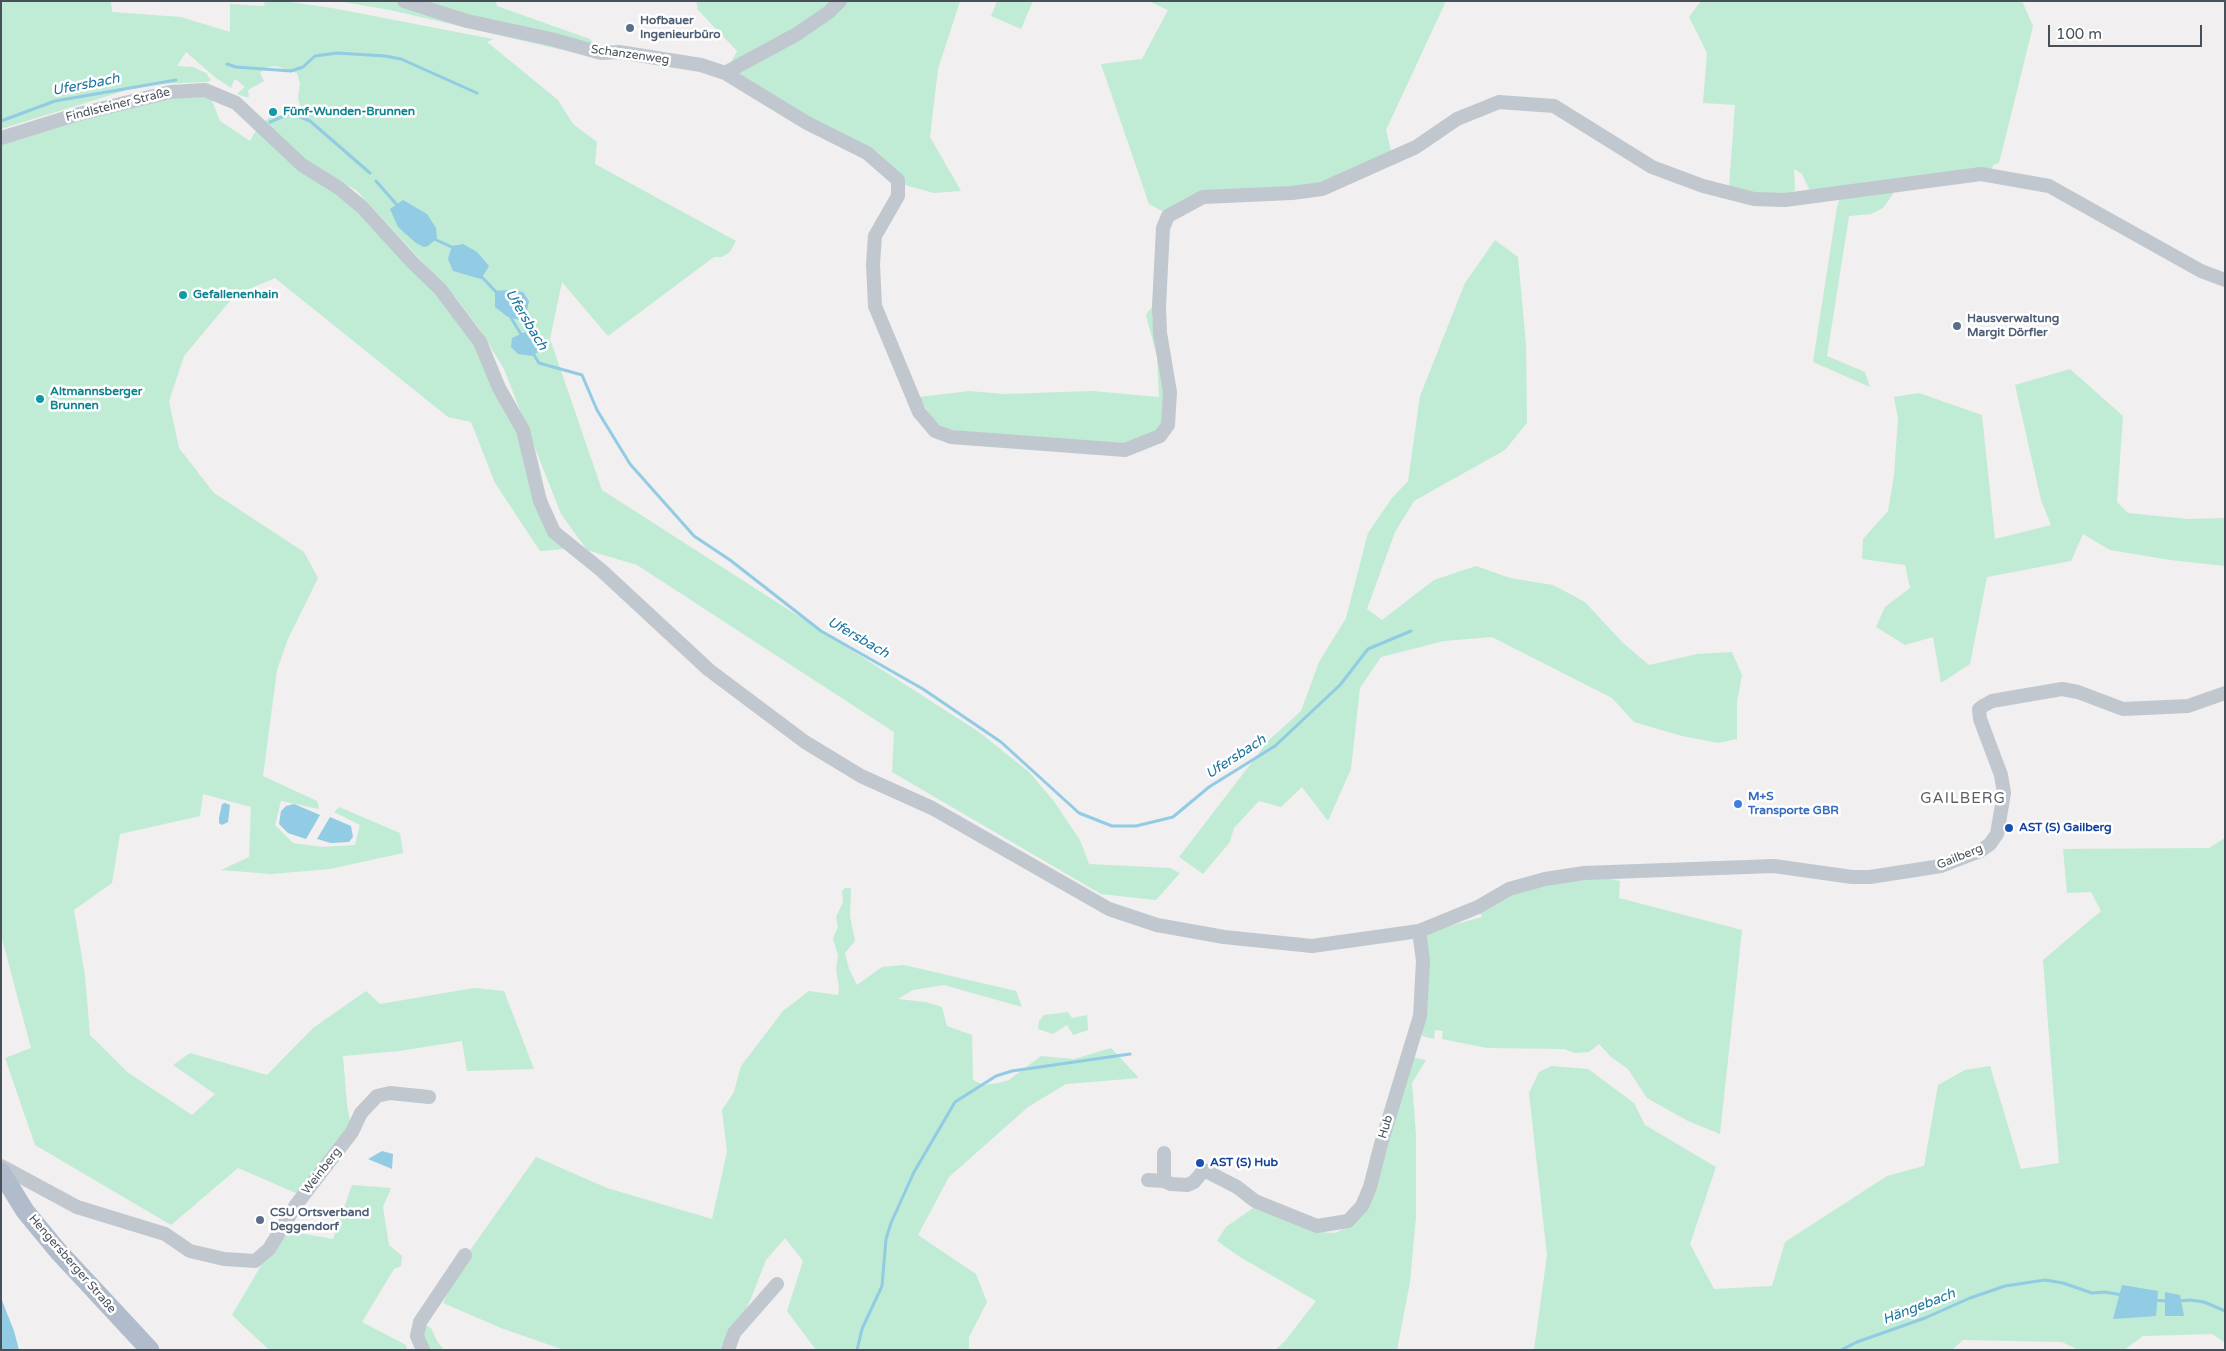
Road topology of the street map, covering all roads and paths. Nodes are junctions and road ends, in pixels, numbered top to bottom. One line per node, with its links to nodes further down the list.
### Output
1 (404, 1): 3 (street, Schanzenweg)
2 (840, 1): 3 (street)
3 (725, 73): 5 (street, Schanzenweg)
4 (1, 138): 8 (street, Findlsteiner Straße)
5 (2225, 280)
6 (2225, 693): 7 (street, Gailberg)
7 (1774, 866): 8 (street, Findlsteiner Straße)
8 (1419, 931): 14 (street, Hub)
9 (429, 1097): 11 (street, Weinberg)
10 (1164, 1153): 14 (street)
11 (1, 1166)
12 (1, 1172): 17 (main road, Hengersberger Straße)
13 (1148, 1180): 14 (street)
14 (1164, 1181)
15 (465, 1255): 18 (street)
16 (776, 1284): 19 (street)
17 (150, 1350)
18 (423, 1350)
19 (728, 1350)

